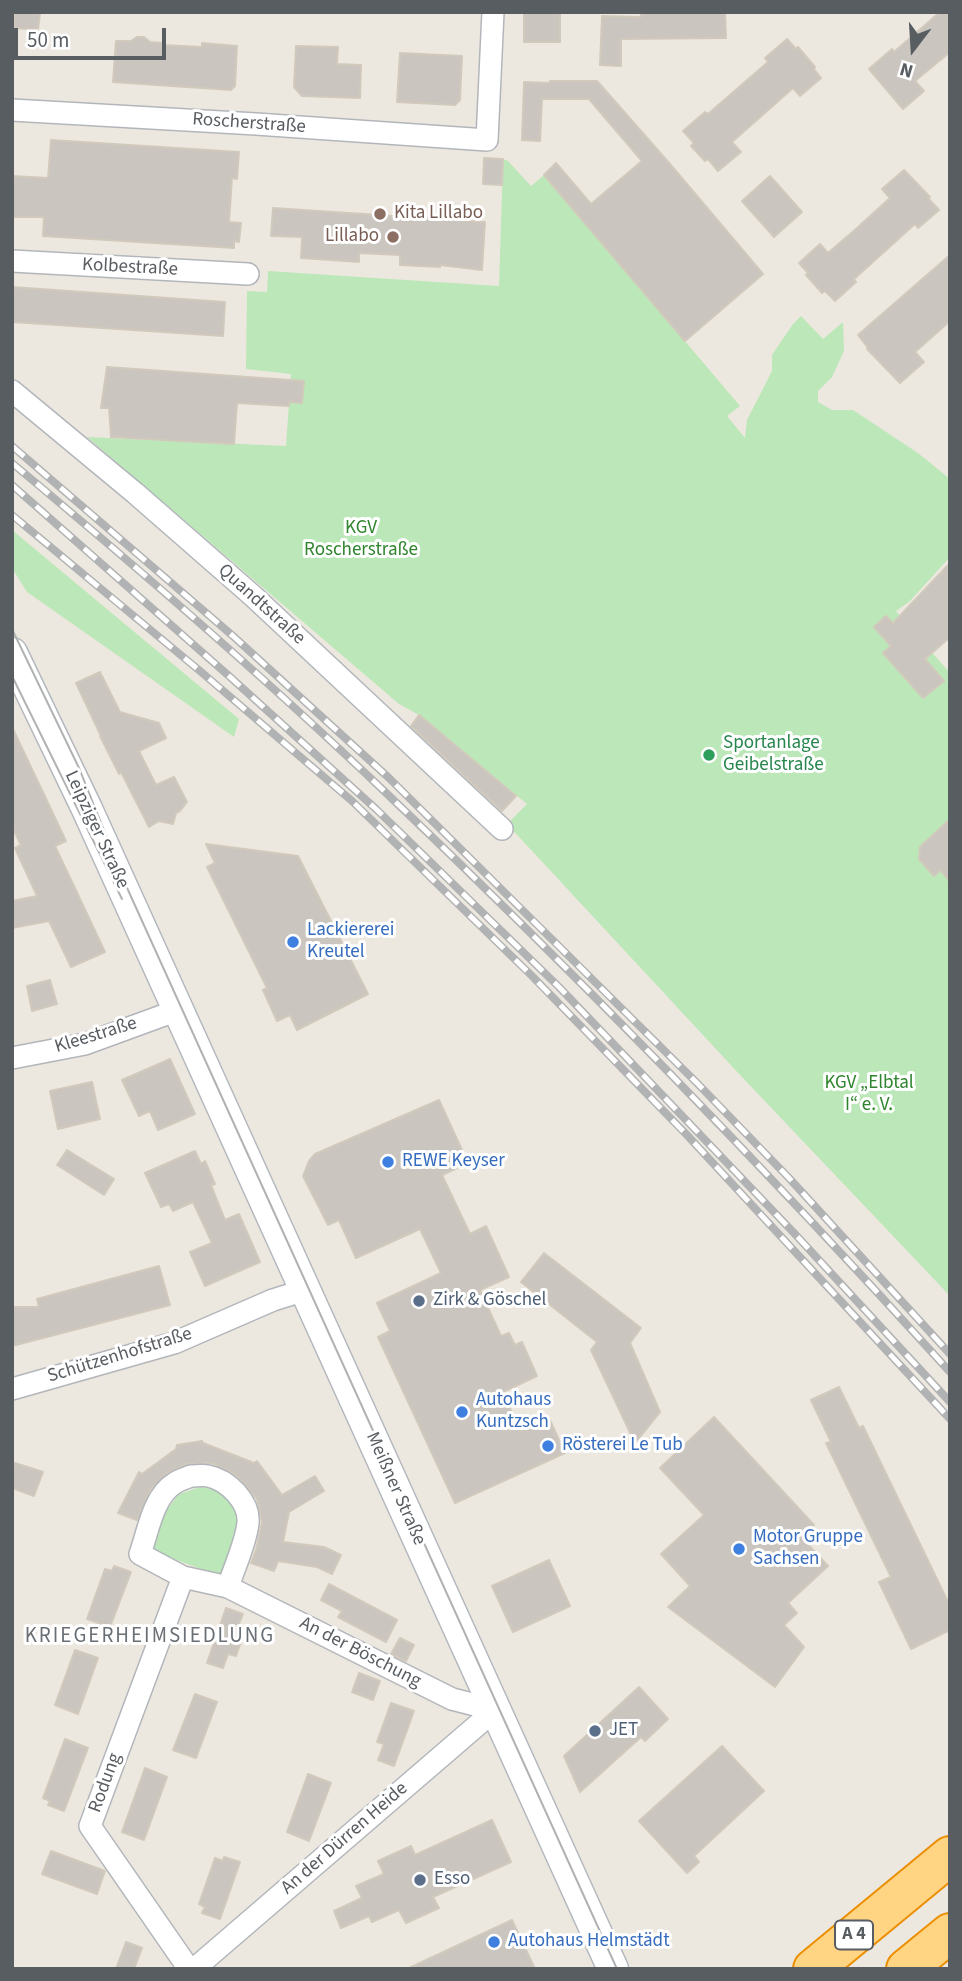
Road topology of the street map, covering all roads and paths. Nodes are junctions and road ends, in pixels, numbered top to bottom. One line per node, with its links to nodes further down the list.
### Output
1 (492, 12): 2 (street, Roscherstraße)
2 (12, 110)
3 (12, 261): 4 (street, Kolbestraße)
4 (248, 274)
5 (12, 391): 7 (street, Quandtstraße)
6 (12, 653): 8 (main road, Leipziger Straße)
7 (502, 829)
8 (178, 1010): 9 (street, Kleestraße); 10 (main road, Meißner Straße)
9 (12, 1058)
10 (305, 1290): 11 (street, Schützenhofstraße); 14 (main road, Meißner Straße)
11 (12, 1389)
12 (183, 1577): 13 (street, An der Böschung); 13 (street, An der Böschung); 17 (street, Rodung)
13 (228, 1587): 14 (street, An der Böschung)
14 (495, 1710): 17 (street, An der Dürren Heide); 18 (main road, Meißner Straße)
15 (950, 1856): 19 (highway, A 4)
16 (950, 1933): 20 (highway)
17 (191, 1969)
18 (613, 1969)
19 (813, 1969)
20 (906, 1969)

